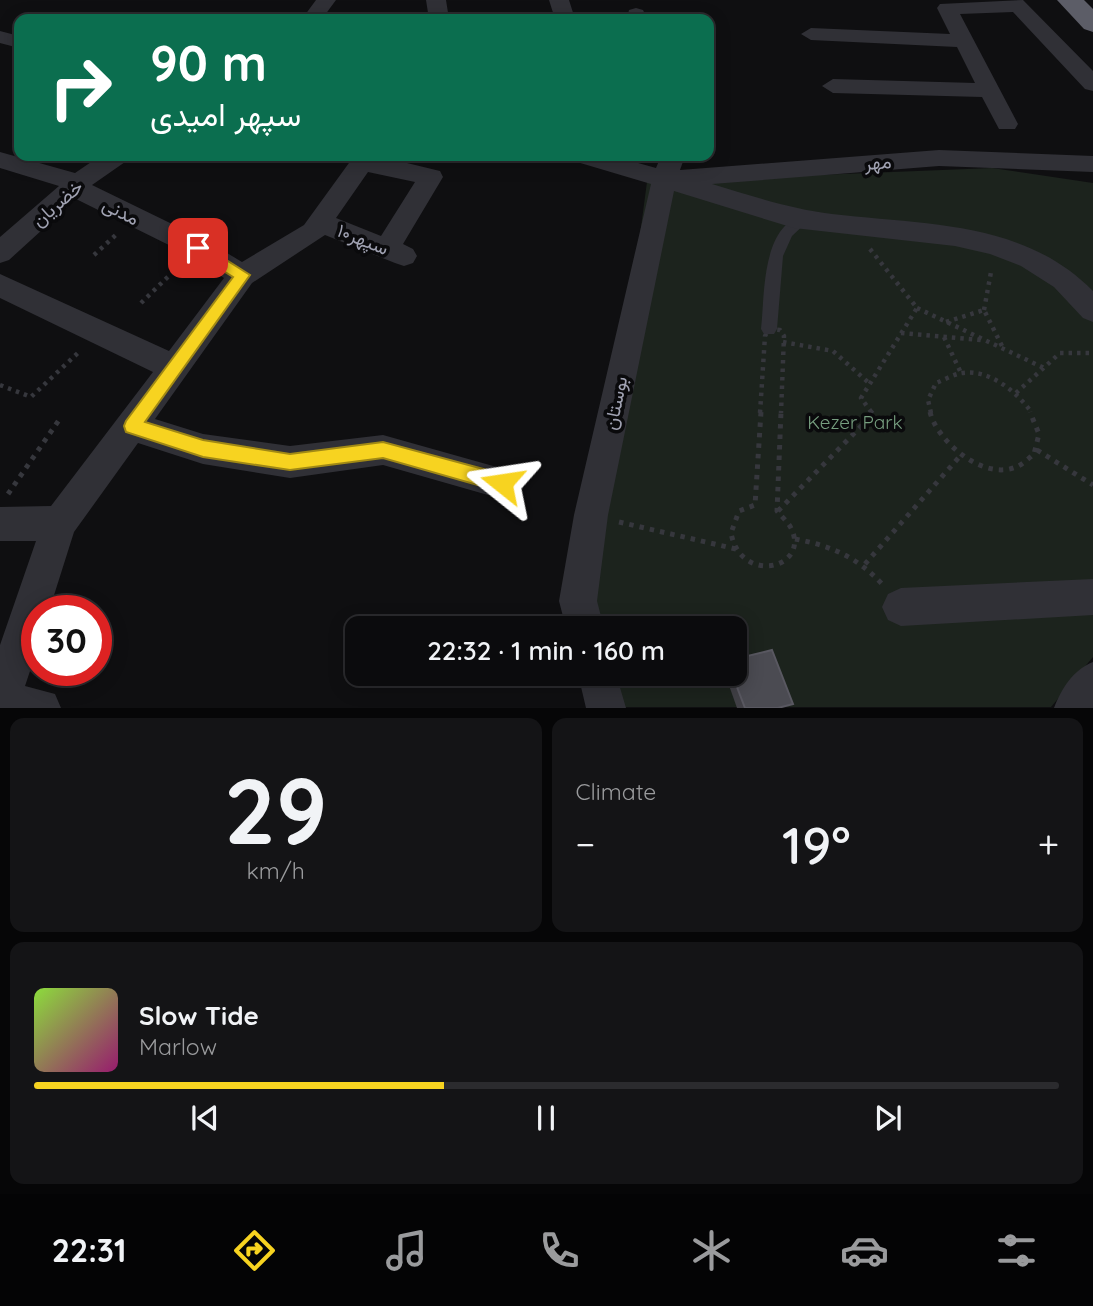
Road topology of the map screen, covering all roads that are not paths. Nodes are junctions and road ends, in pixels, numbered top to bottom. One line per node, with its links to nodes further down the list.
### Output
1 (1070, 0): 3 (highway)
2 (1015, 3): 5 (street); 6 (street)
3 (1093, 24)
4 (811, 34): 5 (street)
5 (964, 40): 8 (street)
6 (1093, 84)
7 (833, 86): 8 (street)
8 (989, 90): 9 (street)
9 (1007, 124)
10 (0, 160): 17 (street)
11 (110, 161): 17 (street, خضریان)
12 (363, 161): 19 (street)
13 (371, 161): 19 (street, سپهر۱۰)
14 (620, 161): 16 (street)
15 (1088, 165): 16 (street, مهر)
16 (668, 168): 18 (street); 32 (street, بوستان)
17 (78, 183): 20 (street, خضریان); 21 (street, مدنی)
18 (803, 219): 23 (street); 24 (lane)
19 (320, 222): 21 (street)
20 (0, 253)
21 (242, 275): 25 (street)
22 (0, 285): 25 (street)
23 (1093, 310)
24 (769, 329)
25 (173, 367): 26 (street)
26 (132, 426): 27 (street); 28 (street)
27 (502, 483)
28 (60, 523): 29 (street); 35 (street)
29 (0, 524)
30 (1093, 597): 31 (street)
31 (901, 607)
32 (582, 616)
33 (1093, 682): 38 (street)
34 (600, 686): 37 (street)
35 (0, 702): 36 (street)
36 (41, 708)
37 (606, 708)
38 (1074, 708)

